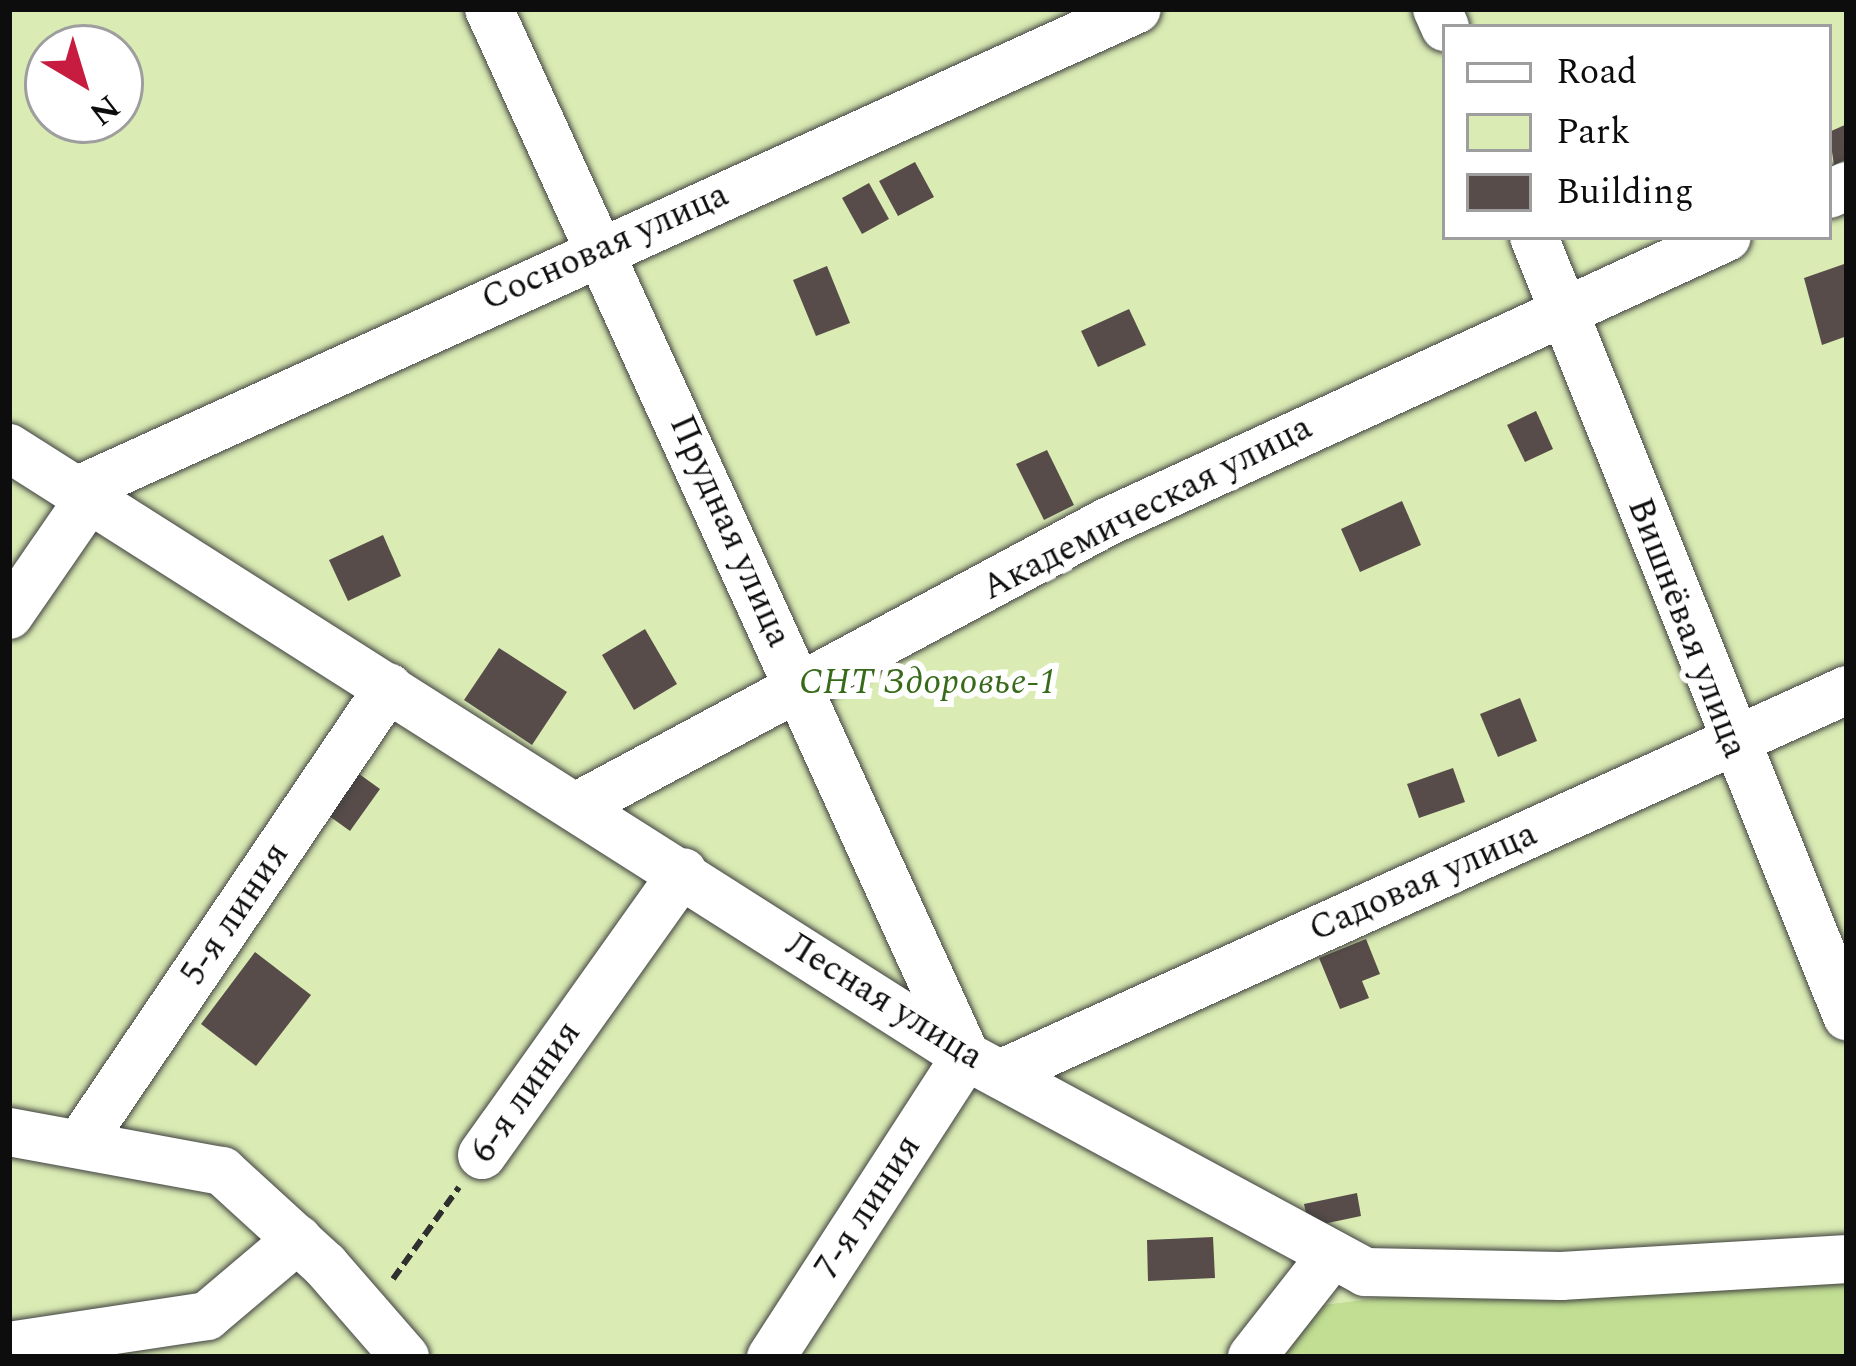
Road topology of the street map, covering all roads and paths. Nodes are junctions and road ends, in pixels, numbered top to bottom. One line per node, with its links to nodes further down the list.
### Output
1 (489, 9): 5 (street, Прудная улица)
2 (1137, 9): 5 (street, Сосновая улица)
3 (1535, 240): 6 (street, Вишнёвая улица)
4 (1720, 240): 6 (street, Академическая улица)
5 (601, 247): 8 (street, Сосновая улица); 11 (street, Прудная улица)
6 (1563, 307): 11 (street, Академическая улица); 13 (street, Вишнёвая улица)
7 (9, 448): 8 (street, Лесная улица)
8 (82, 495): 9 (street); 10 (street, Лесная улица)
9 (9, 615)
10 (389, 687): 14 (street, Лесная улица); 19 (street, 5-я линия)
11 (802, 688): 14 (street, Академическая улица); 17 (street, Прудная улица)
12 (1847, 690): 13 (street, Садовая улица)
13 (1730, 742): 16 (street, Вишнёвая улица); 17 (street, Садовая улица)
14 (579, 805): 15 (street, Лесная улица)
15 (683, 872): 17 (street, Лесная улица); 20 (street, 6-я линия)
16 (1847, 1016)
17 (983, 1065): 22 (street, Лесная улица); 27 (street, 7-я линия)
18 (9, 1132): 19 (street)
19 (81, 1142): 21 (street)
20 (482, 1155): 24 (path, 6-я линия)
21 (298, 1239): 24 (street); 25 (street)
22 (1331, 1255): 23 (street, Лесная улица); 28 (street)
23 (1847, 1259)
24 (369, 1312): 26 (street)
25 (9, 1346)
26 (405, 1357)
27 (771, 1357)
28 (1252, 1357)

